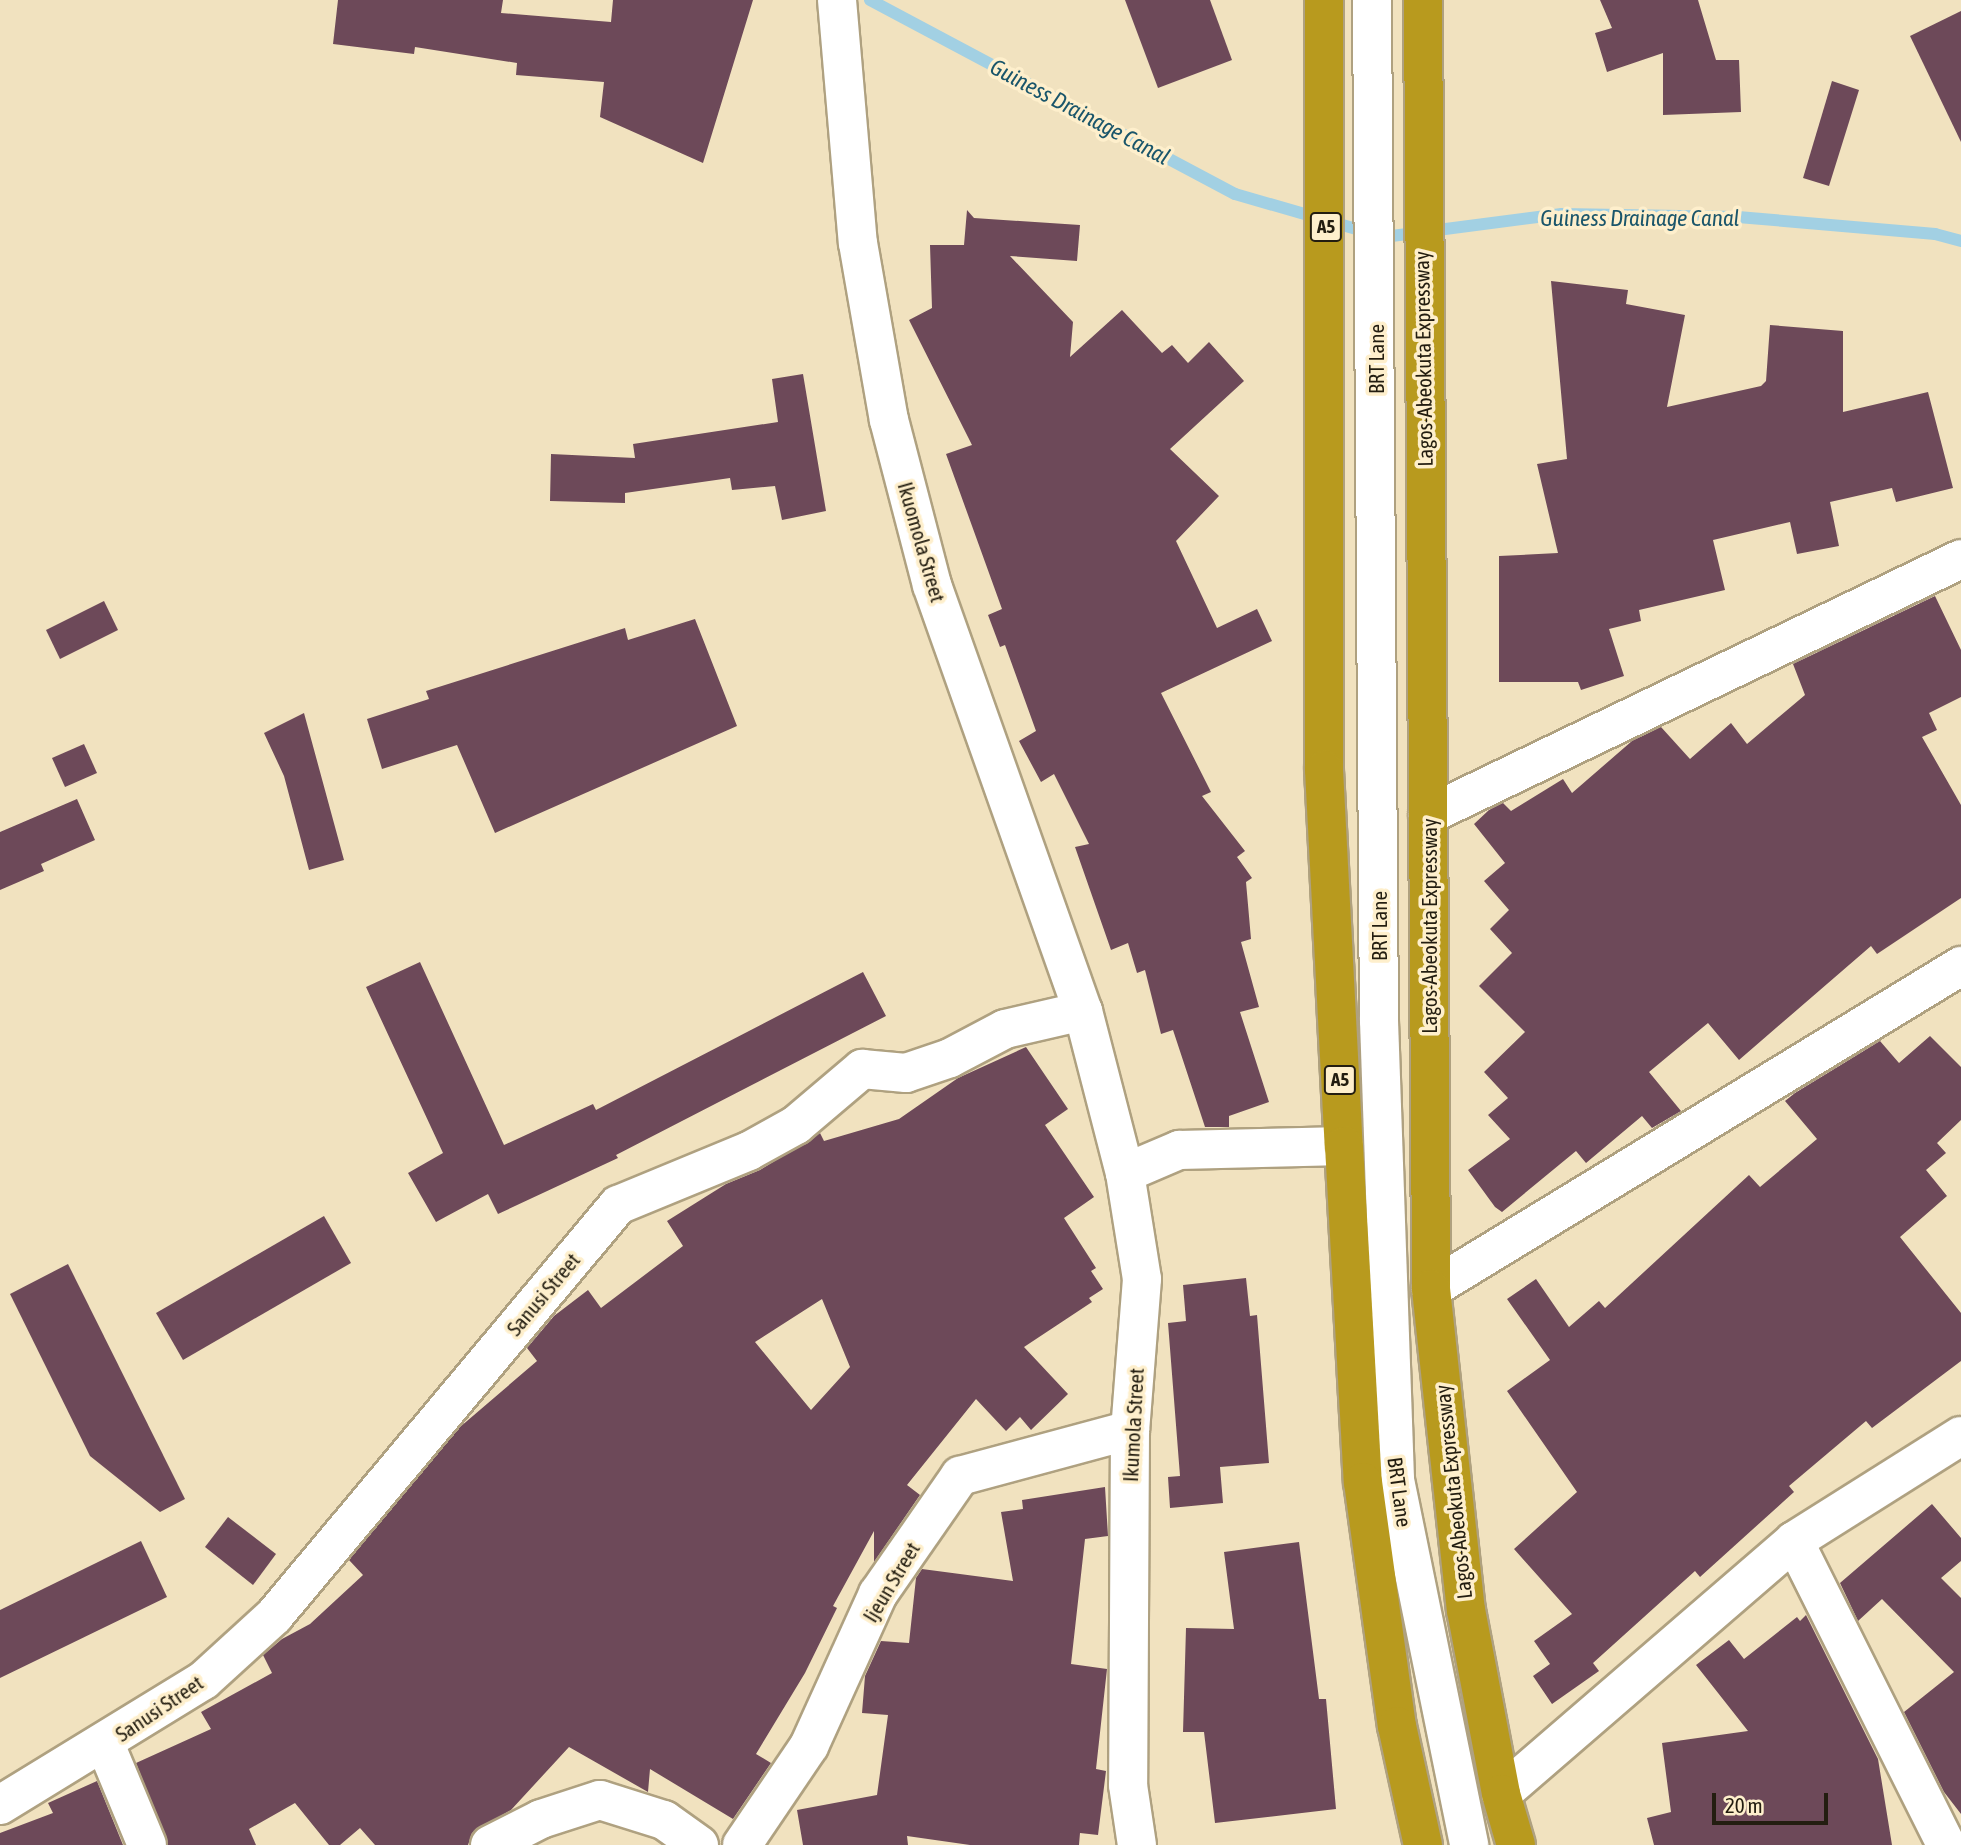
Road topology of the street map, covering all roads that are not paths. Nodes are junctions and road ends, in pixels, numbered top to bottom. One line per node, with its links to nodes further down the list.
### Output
1 (837, 0): 8 (street, Ikuomola Street)
2 (1324, 0): 9 (highway, A5)
3 (1372, 0): 24 (street, BRT Lane)
4 (1423, 0): 6 (highway, Lagos-Abeokuta Expressway)
5 (1961, 559): 6 (street)
6 (1428, 815): 11 (highway, Lagos-Abeokuta Expressway)
7 (1961, 966): 11 (street)
8 (1083, 1011): 10 (street, Ikumola Street); 15 (street, Sanusi Street)
9 (1344, 1146): 10 (street); 23 (highway, A5)
10 (1125, 1173): 12 (street, Ikumola Street)
11 (1431, 1289): 16 (highway, Lagos-Abeokuta Expressway)
12 (1130, 1430): 21 (street, Ijeun Street); 22 (street, Ikumola Street)
13 (1961, 1436): 14 (street)
14 (1794, 1541): 16 (street); 26 (street)
15 (105, 1744): 17 (street, Sanusi Street); 18 (street)
16 (1501, 1794): 25 (highway, Lagos-Abeokuta Expressway)
17 (0, 1805)
18 (147, 1845)
19 (490, 1845): 20 (street)
20 (699, 1845)
21 (742, 1845)
22 (1137, 1845)
23 (1423, 1845)
24 (1469, 1845)
25 (1516, 1845)
26 (1945, 1845)

